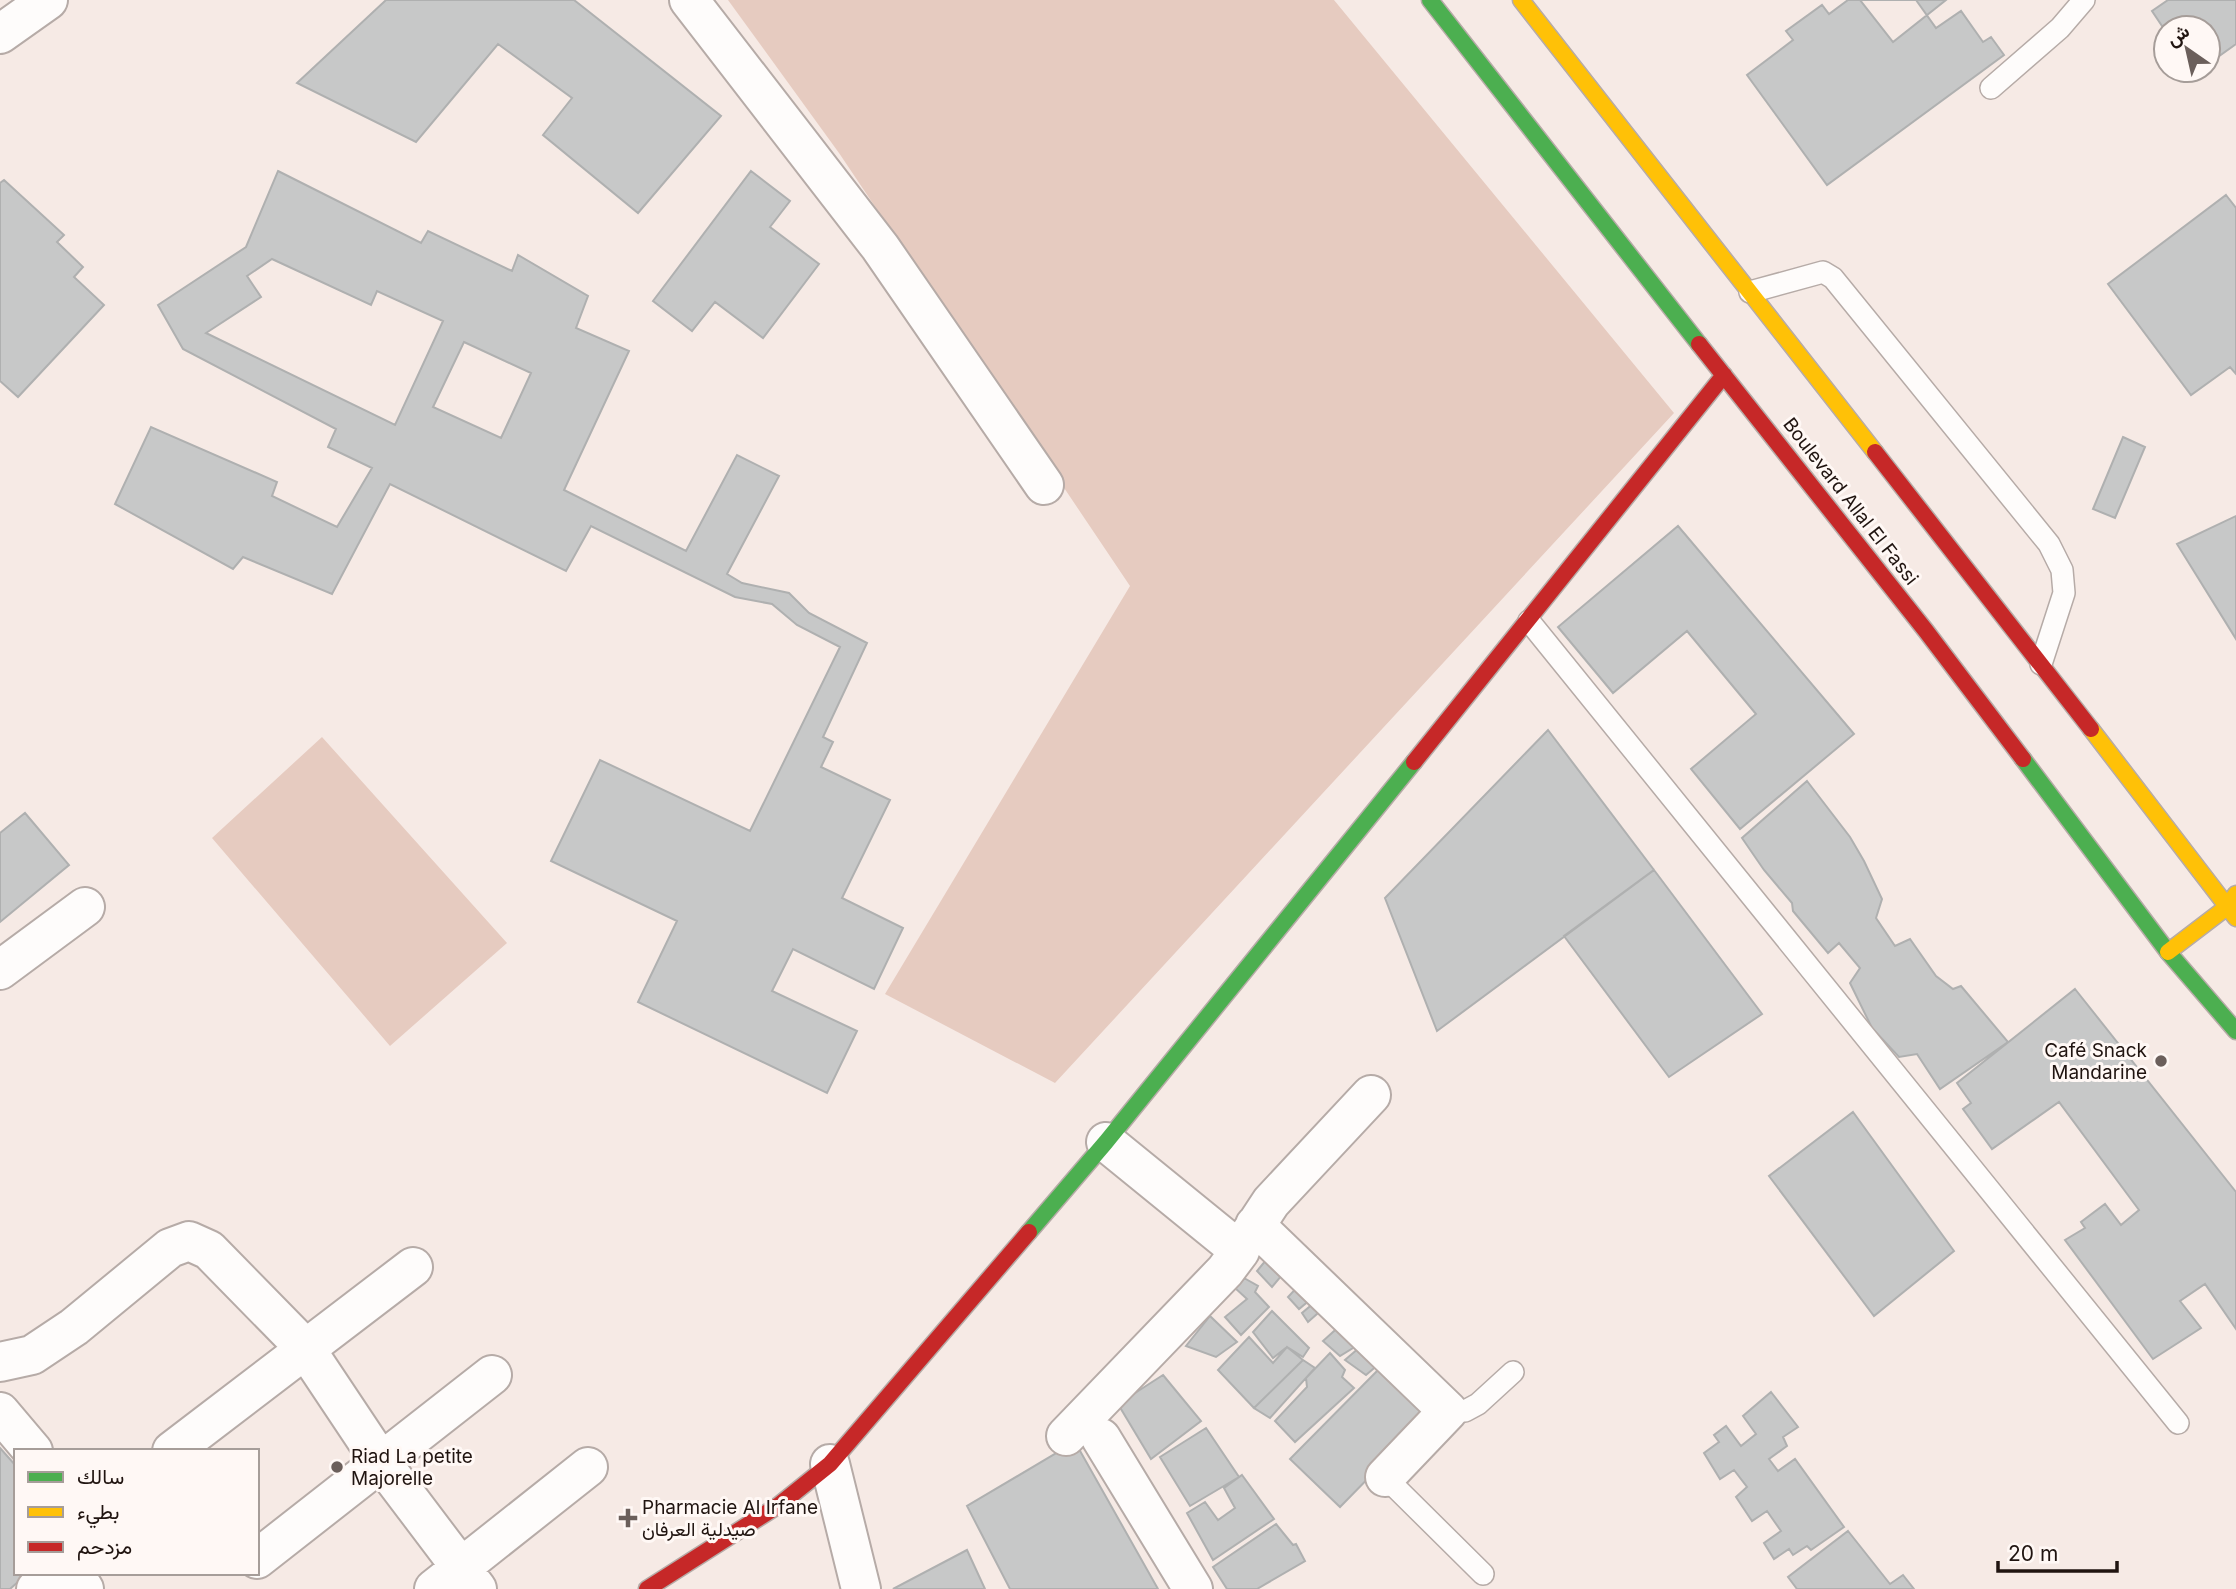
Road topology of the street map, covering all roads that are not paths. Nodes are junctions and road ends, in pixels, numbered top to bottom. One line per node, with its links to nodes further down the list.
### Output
1 (48, 0): 6 (street)
2 (689, 0): 10 (street)
3 (1430, 0): 9 (main road, Boulevard Allal El Fassi)
4 (1521, 0): 8 (main road)
5 (2084, 0): 7 (lane)
6 (0, 34)
7 (1991, 88)
8 (1750, 292): 12 (main road); 12 (lane)
9 (1724, 375): 11 (main road); 15 (main road, Boulevard Allal El Fassi)
10 (1044, 485)
11 (1529, 621): 19 (main road); 28 (lane)
12 (2041, 664): 13 (main road)
13 (2233, 906): 15 (main road)
14 (85, 908): 16 (street)
15 (2168, 952): 17 (main road, Boulevard Allal El Fassi)
16 (0, 970)
17 (2236, 1031)
18 (1371, 1096): 20 (street)
19 (1106, 1142): 20 (street); 32 (main road)
20 (1247, 1238): 27 (street); 42 (street)
21 (413, 1267): 22 (street)
22 (305, 1349): 23 (street); 30 (street); 31 (street)
23 (0, 1362)
24 (1513, 1372): 27 (lane)
25 (492, 1375): 31 (street)
26 (0, 1412): 29 (street)
27 (1448, 1412): 34 (street)
28 (2178, 1423)
29 (31, 1449)
30 (176, 1449)
31 (381, 1462): 35 (street); 38 (street)
32 (830, 1464): 40 (main road); 41 (street)
33 (588, 1467): 38 (street)
34 (1385, 1477): 36 (lane)
35 (259, 1557)
36 (1483, 1574)
37 (52, 1575): 39 (street)
38 (458, 1582)
39 (36, 1589)
40 (647, 1589)
41 (861, 1589)
42 (1193, 1589)

